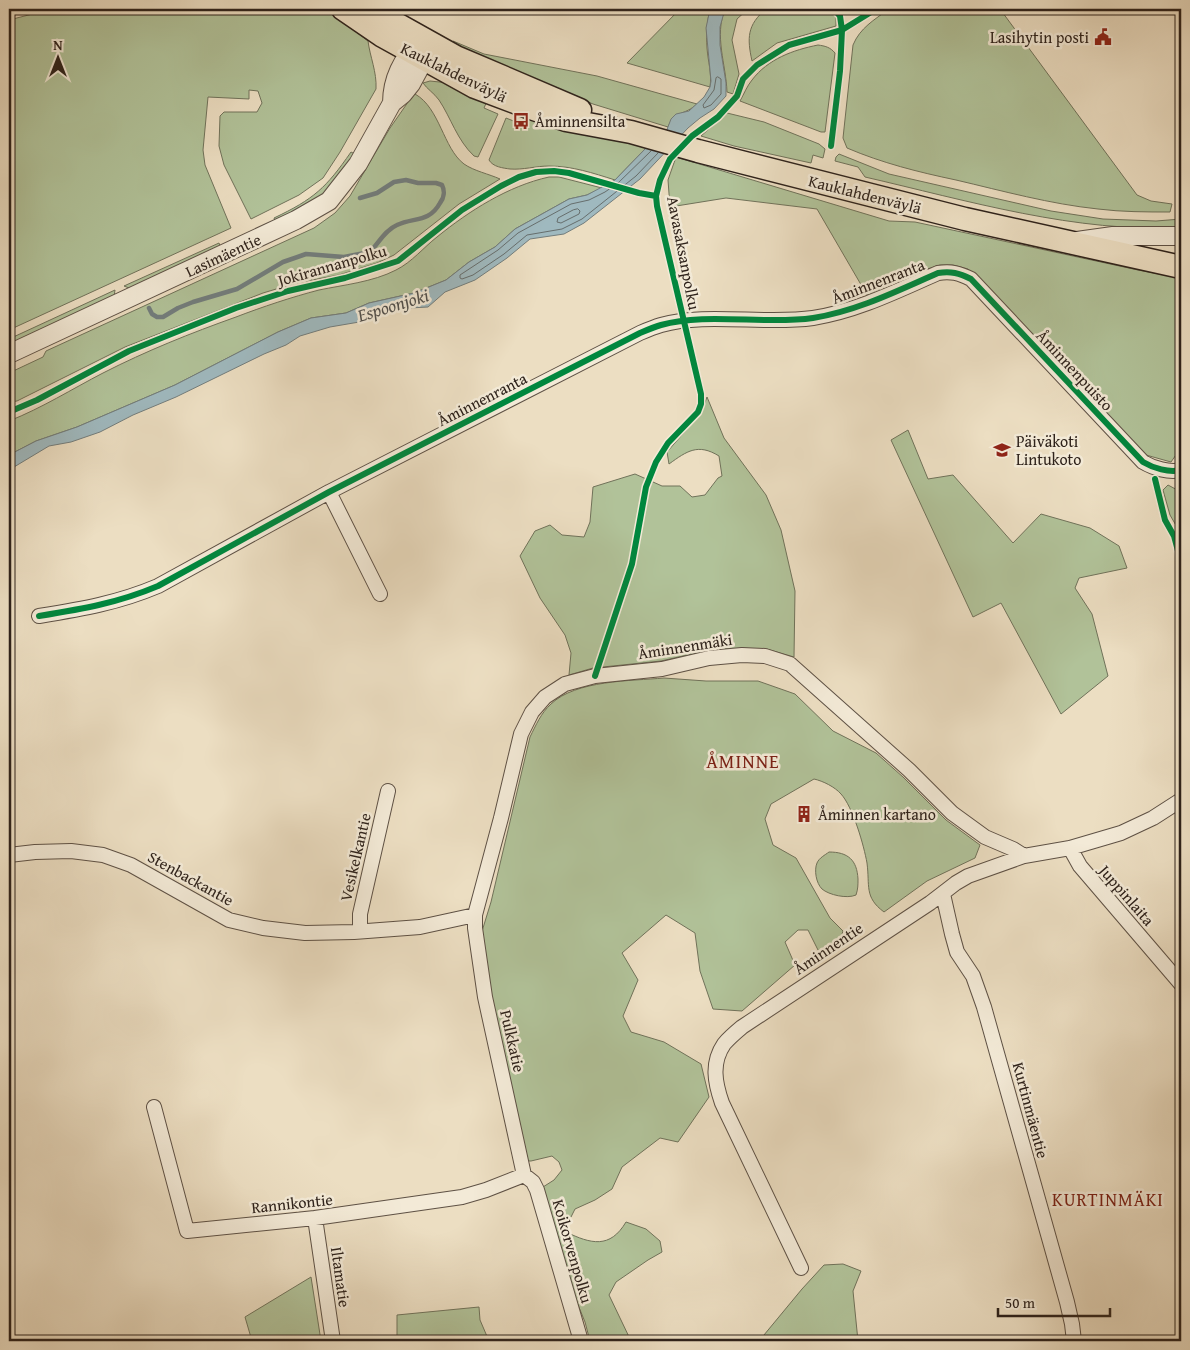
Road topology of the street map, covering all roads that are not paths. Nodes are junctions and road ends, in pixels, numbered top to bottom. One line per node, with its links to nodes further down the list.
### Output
1 (343, 9): 3 (main road, Kauklahdenväylä)
2 (370, 9): 3 (main road, Kauklahdenväylä)
3 (419, 51): 5 (main road, Kauklahdenväylä); 10 (street, Lasimäentie)
4 (1181, 236): 5 (street)
5 (1070, 242): 6 (main road, Kauklahdenväylä)
6 (1100, 248): 7 (main road, Kauklahdenväylä); 8 (main road, Kauklahdenväylä)
7 (1181, 252)
8 (1181, 267)
9 (956, 272): 11 (street, Åminnenpuisto); 12 (street, Åminnenranta)
10 (9, 354)
11 (1181, 470)
12 (329, 492): 13 (street); 14 (street, Åminnenranta)
13 (380, 594)
14 (39, 616)
15 (388, 790): 22 (street, Vesikelkantie)
16 (1181, 800): 17 (street, Åminnentie)
17 (1070, 848): 19 (street, Åminnentie); 23 (street, Juppinlaita)
18 (9, 855): 22 (street, Stenbackantie)
19 (1024, 856): 20 (street, Åminnentie); 21 (street, Åminnenmäki)
20 (943, 894): 27 (street, Åminnentie); 30 (street, Kurtinmäentie)
21 (475, 915): 22 (street, Stenbackantie); 25 (street, Pulkkatie)
22 (360, 931)
23 (1181, 984)
24 (154, 1107): 26 (street, Rannikontie)
25 (524, 1175): 26 (street, Rannikontie); 29 (street, Koikorvenpolku)
26 (315, 1218): 28 (street, Iltamatie)
27 (801, 1268)
28 (333, 1341)
29 (581, 1341)
30 (1074, 1341)

